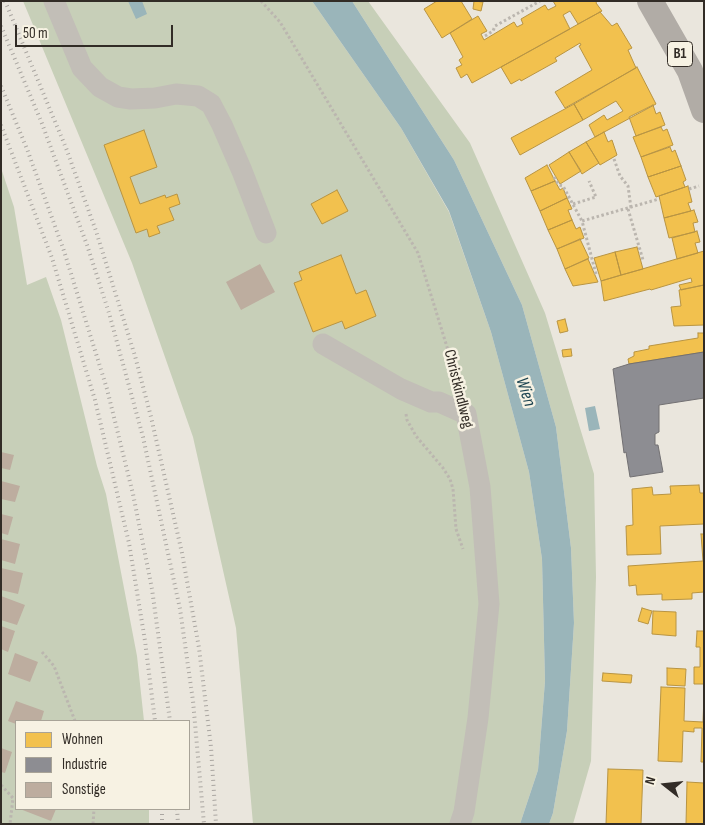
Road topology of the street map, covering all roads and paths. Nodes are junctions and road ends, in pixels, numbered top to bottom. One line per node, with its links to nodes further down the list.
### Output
1 (54, 1): 16 (lane)
2 (261, 1): 21 (path, Christkindlweg)
3 (540, 1): 5 (path)
4 (650, 1): 6 (main road, B1)
5 (485, 36)
6 (704, 110)
7 (614, 159): 14 (path)
8 (554, 177): 13 (path)
9 (588, 181): 13 (path)
10 (699, 186): 11 (path)
11 (689, 189)
12 (659, 199): 14 (path)
13 (573, 204): 15 (path)
14 (629, 208): 15 (path); 17 (path)
15 (582, 221): 18 (path)
16 (266, 233)
17 (643, 260)
18 (596, 274)
19 (323, 344): 20 (lane)
20 (411, 394): 21 (lane); 22 (path)
21 (466, 414): 29 (lane, Christkindlweg)
22 (465, 556)
23 (42, 652): 24 (path)
24 (75, 720)
25 (1, 784): 27 (path)
26 (94, 810): 28 (path)
27 (10, 824)
28 (92, 824)
29 (460, 824)

